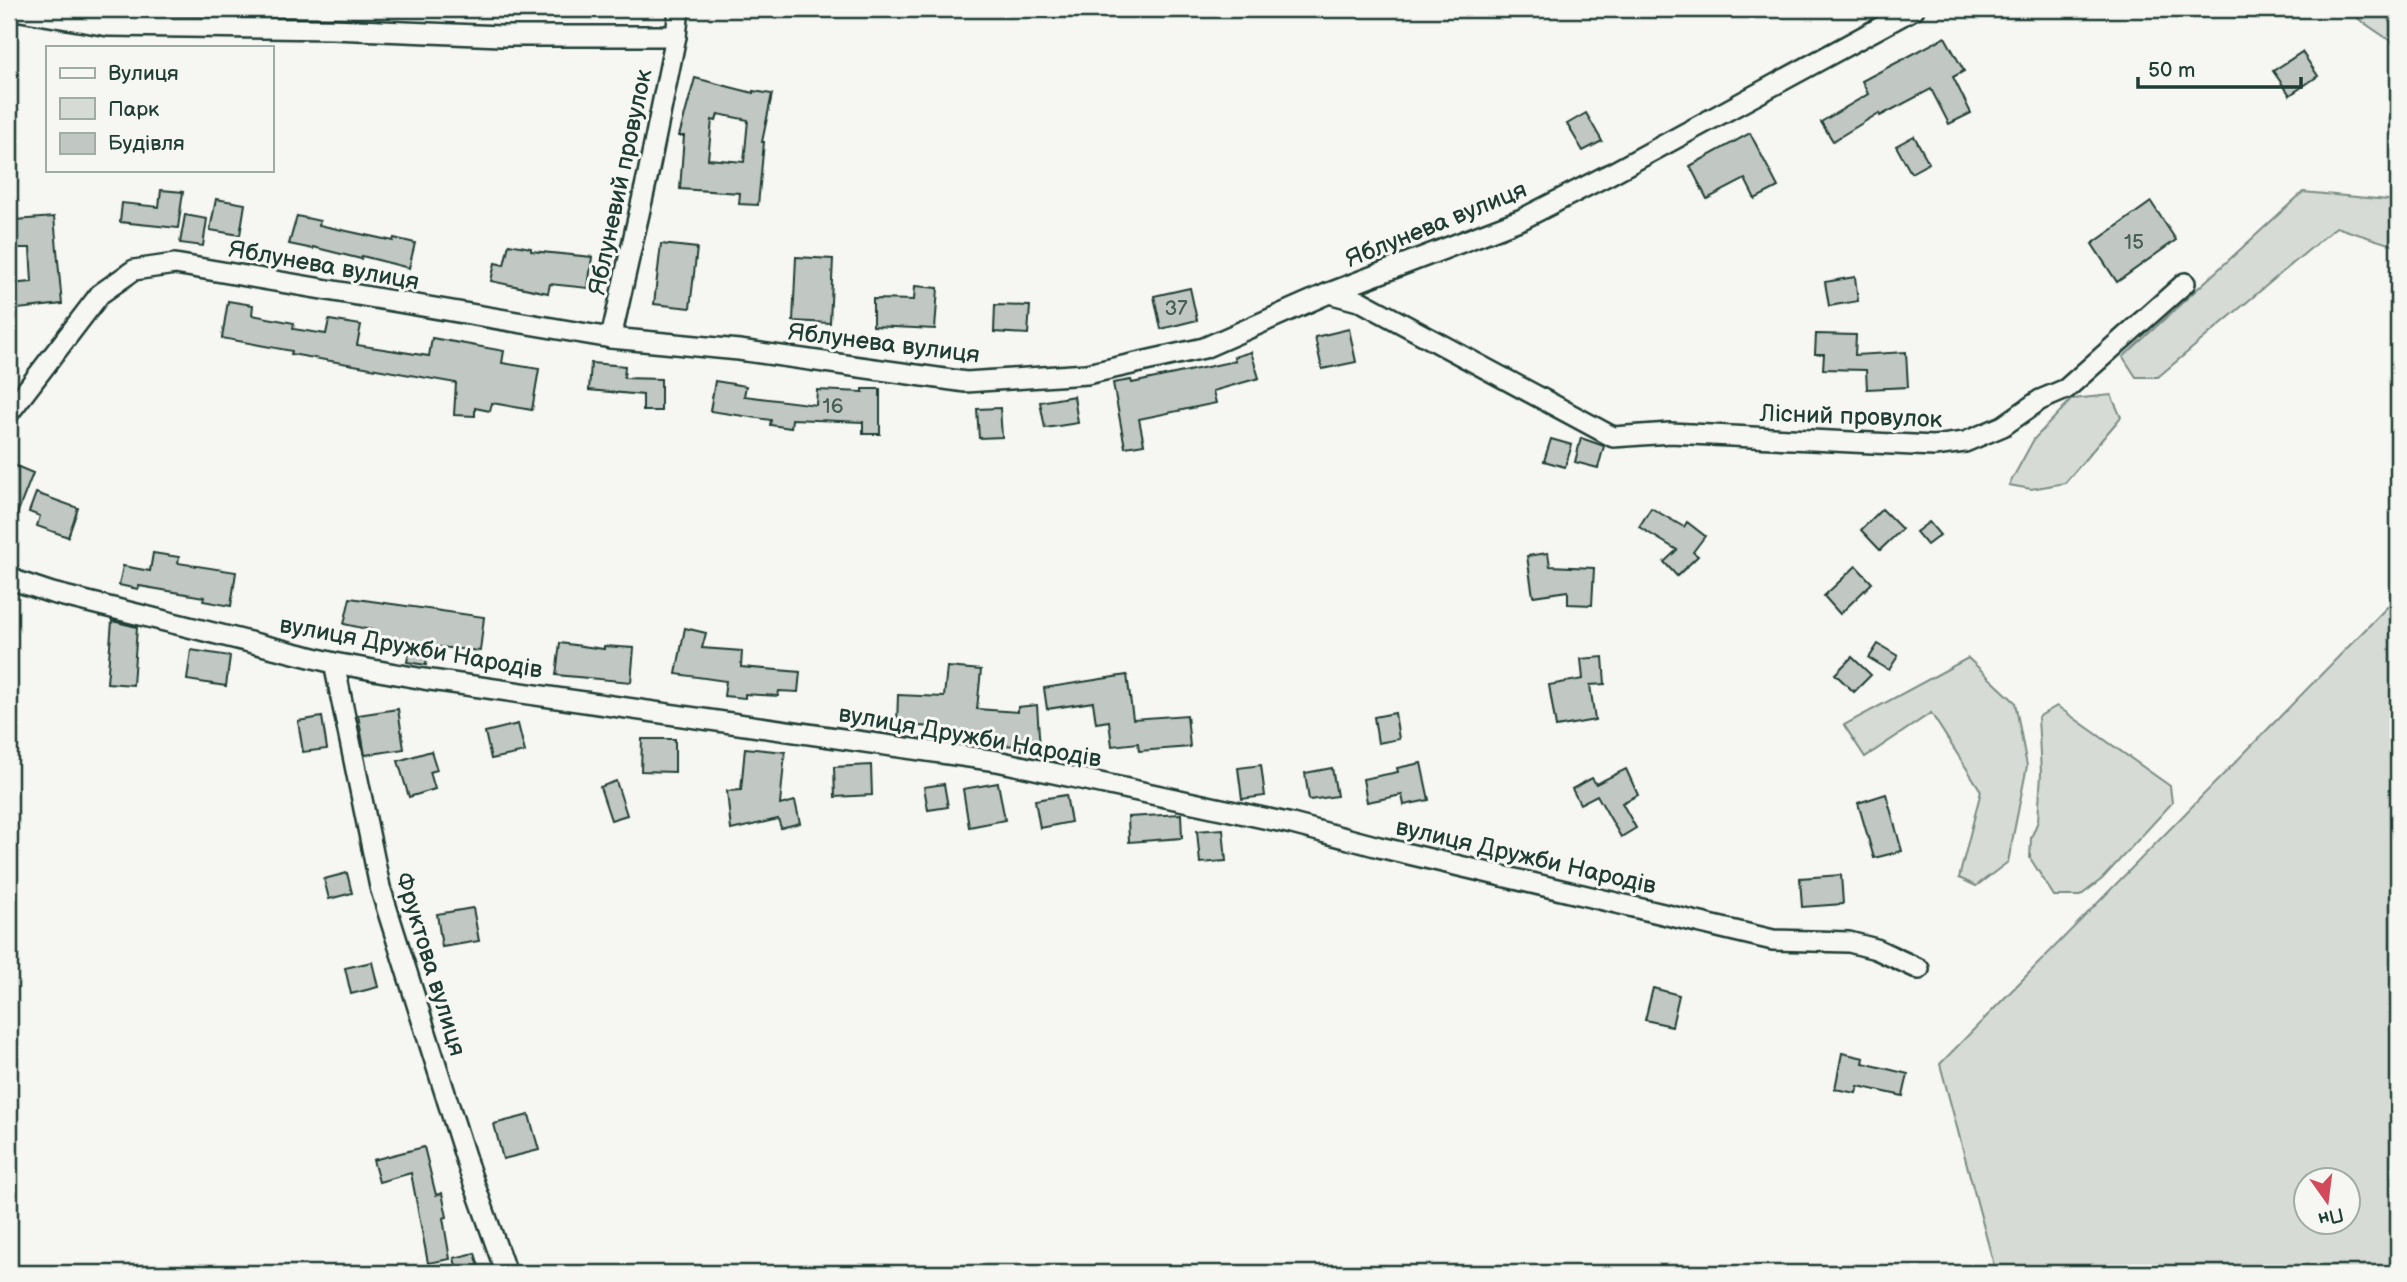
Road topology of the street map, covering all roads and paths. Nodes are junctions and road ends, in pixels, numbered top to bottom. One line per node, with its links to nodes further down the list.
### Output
1 (9, 9): 4 (street)
2 (679, 9): 4 (street, Яблуневий провулок)
3 (1914, 9): 6 (street, Яблунева вулиця)
4 (676, 36): 7 (street, Яблуневий провулок)
5 (2185, 283): 6 (street, Лісний провулок)
6 (1329, 293): 7 (street, Яблунева вулиця)
7 (611, 338): 8 (street, Яблунева вулиця)
8 (9, 413)
9 (9, 574): 10 (street, вулиця Дружби Народів)
10 (334, 663): 11 (street, вулиця Дружби Народів); 12 (street, Фруктова вулиця)
11 (1919, 969)
12 (506, 1273)

